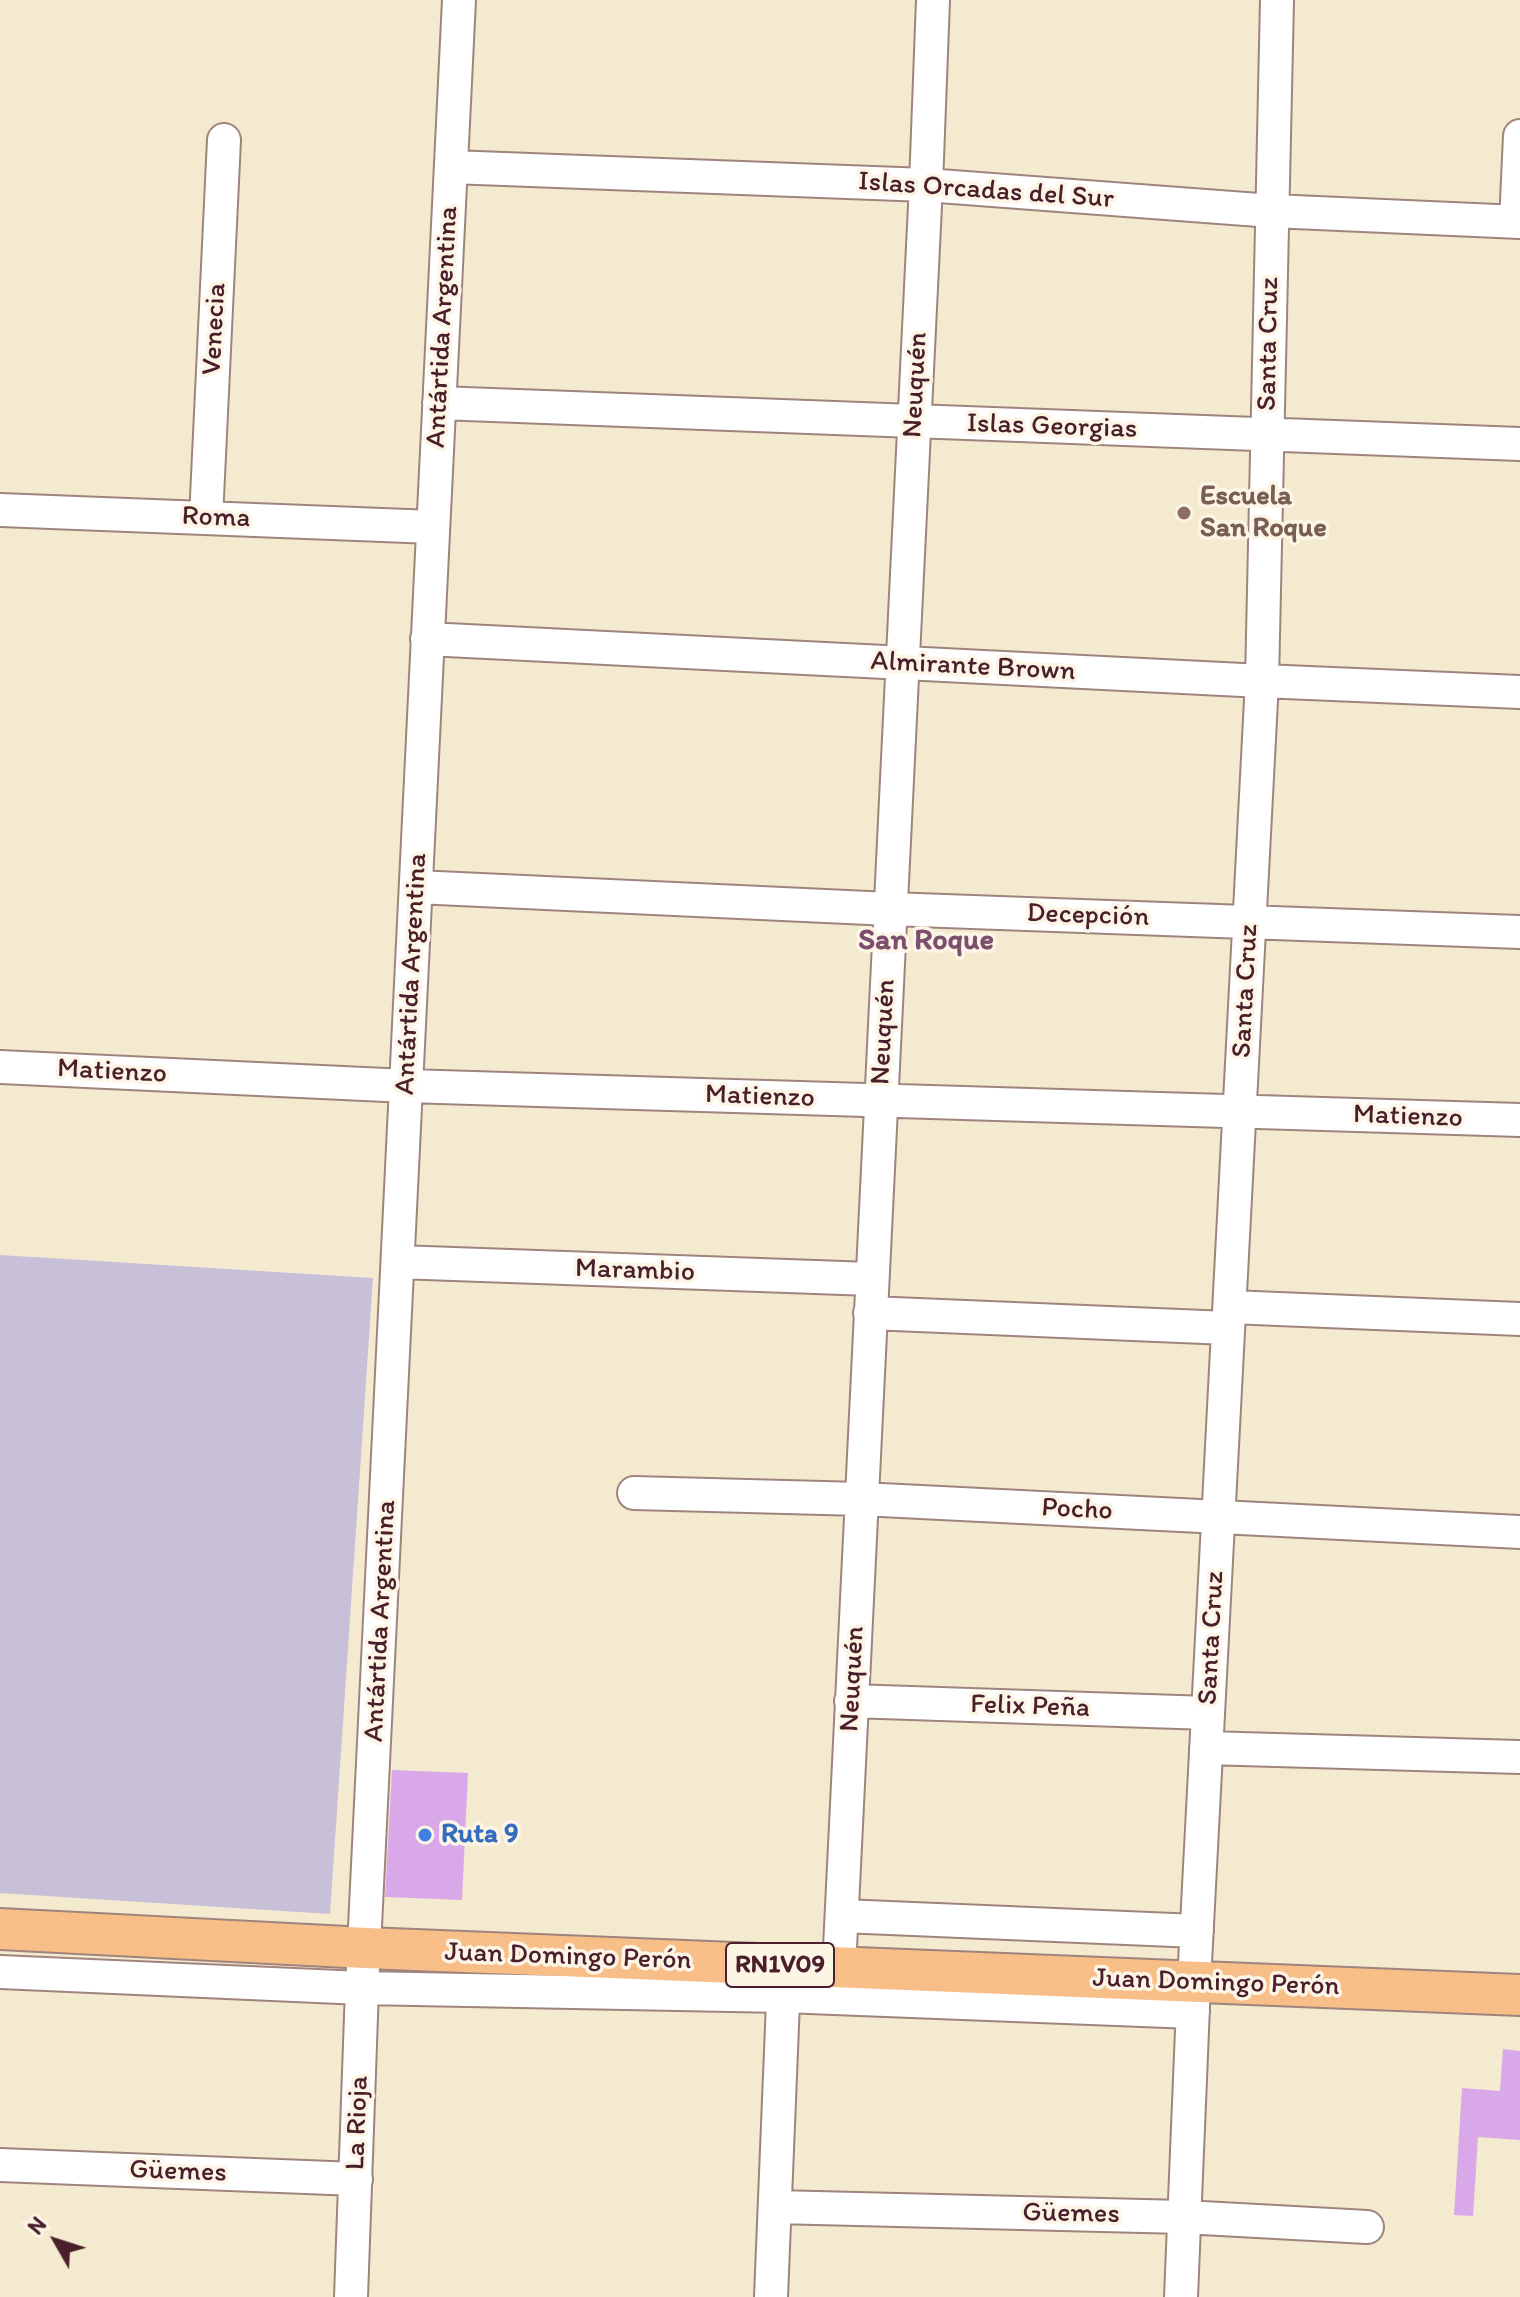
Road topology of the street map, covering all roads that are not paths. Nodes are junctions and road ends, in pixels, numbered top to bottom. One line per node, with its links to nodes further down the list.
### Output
1 (459, 0): 6 (street, Antártida Argentina)
2 (933, 0): 7 (street, Neuquén)
3 (1277, 0): 8 (street, Santa Cruz)
4 (1520, 136): 9 (street)
5 (224, 140): 15 (street, Venecia)
6 (451, 167): 7 (street, Islas Orcadas del Sur); 10 (street, Antártida Argentina)
7 (926, 185): 8 (street, Islas Orcadas del Sur); 11 (street, Neuquén)
8 (1272, 211): 9 (street, Islas Orcadas del Sur); 12 (street, Santa Cruz)
9 (1518, 222)
10 (439, 403): 11 (street, Islas Georgias); 16 (street, Antártida Argentina)
11 (914, 421): 12 (street, Islas Georgias); 18 (street, Neuquén)
12 (1267, 435): 13 (street, Islas Georgias); 19 (street, Santa Cruz)
13 (1520, 444)
14 (0, 510): 15 (street, Roma)
15 (206, 518): 16 (street, Roma)
16 (433, 527): 17 (street, Antártida Argentina)
17 (427, 639): 18 (street, Almirante Brown); 21 (street, Antártida Argentina)
18 (902, 664): 19 (street, Almirante Brown); 22 (street, Neuquén)
19 (1262, 681): 20 (street, Almirante Brown); 23 (street, Santa Cruz)
20 (1520, 692)
21 (416, 887): 22 (street, Decepción); 26 (street, Antártida Argentina)
22 (890, 909): 23 (street, Decepción); 27 (street, Neuquén)
23 (1250, 923): 24 (street, Decepción); 28 (street, Santa Cruz)
24 (1520, 932)
25 (0, 1067): 26 (street, Matienzo)
26 (407, 1086): 27 (street, Matienzo); 30 (street, Antártida Argentina)
27 (881, 1100): 28 (street, Matienzo); 31 (street, Neuquén)
28 (1240, 1111): 29 (street, Matienzo); 33 (street, Santa Cruz)
29 (1520, 1120)
30 (398, 1262): 31 (street, Marambio); 46 (street, Antártida Argentina)
31 (871, 1279): 32 (street, Neuquén)
32 (870, 1313): 33 (street); 36 (street, Neuquén)
33 (1229, 1318): 34 (street); 37 (street, Santa Cruz)
34 (1520, 1319)
35 (634, 1493): 36 (street, Pocho)
36 (861, 1499): 37 (street, Pocho); 39 (street, Neuquén)
37 (1218, 1517): 38 (street, Pocho); 40 (street, Santa Cruz)
38 (1520, 1532)
39 (851, 1701): 40 (street, Felix Peña); 43 (street, Neuquén)
40 (1208, 1713): 41 (street, Santa Cruz)
41 (1206, 1748): 42 (street); 45 (street, Santa Cruz)
42 (1520, 1757)
43 (842, 1916): 45 (street); 47 (street, Neuquén)
44 (0, 1929): 46 (main road, Juan Domingo Perón / RN1V09)
45 (1197, 1931): 52 (street, Santa Cruz)
46 (366, 1948): 49 (main road, Juan Domingo Perón / RN1V09); 50 (street, La Rioja)
47 (839, 1968): 49 (main road, Juan Domingo Perón / RN1V09); 52 (main road, Juan Domingo Perón / RN1V09)
48 (0, 1972): 50 (street, Juan Domingo Perón)
49 (784, 1981): 50 (street, Juan Domingo Perón); 52 (street, Juan Domingo Perón); 55 (street)
50 (362, 1988): 54 (street, La Rioja)
51 (1520, 1995): 52 (main road, Juan Domingo Perón / RN1V09)
52 (1194, 1997): 56 (street, Santa Cruz)
53 (0, 2165): 54 (street, Güemes)
54 (356, 2179): 58 (street, La Rioja)
55 (775, 2207): 56 (street, Güemes); 59 (street)
56 (1184, 2217): 57 (street, Güemes); 60 (street, Santa Cruz)
57 (1367, 2227)
58 (351, 2297)
59 (771, 2297)
60 (1181, 2297)

